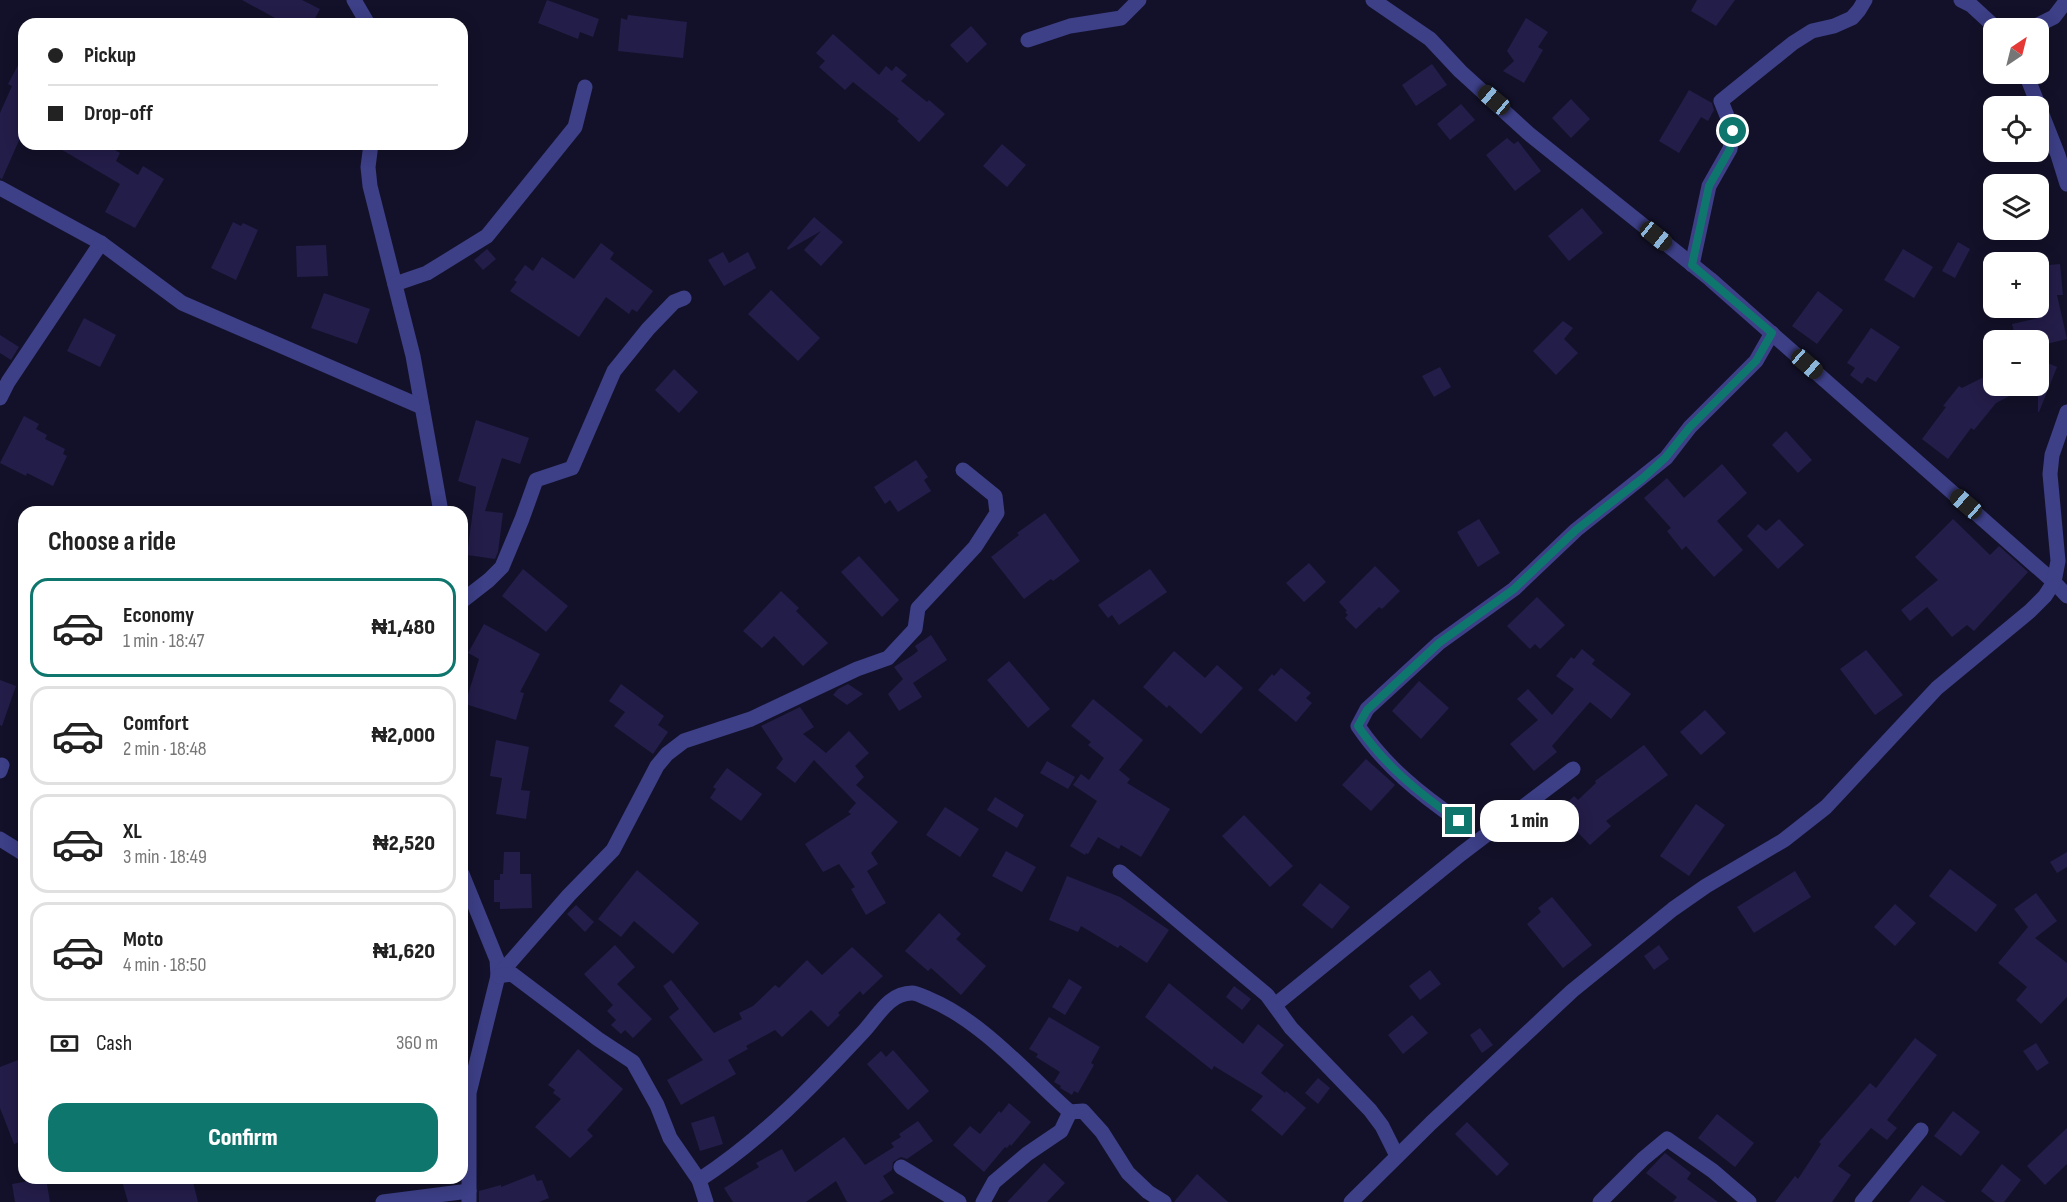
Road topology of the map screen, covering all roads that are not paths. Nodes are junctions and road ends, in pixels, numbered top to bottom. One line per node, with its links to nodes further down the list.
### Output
1 (354, 0): 7 (street)
2 (1139, 0): 10 (street)
3 (1373, 0): 17 (street)
4 (1865, 0): 17 (street)
5 (1962, 0): 8 (street)
6 (2067, 0): 9 (street)
7 (364, 18)
8 (1985, 18)
9 (2049, 20)
10 (1028, 40)
11 (2030, 84): 14 (street)
12 (585, 87): 18 (street)
13 (370, 150): 18 (street)
14 (2067, 184)
15 (0, 188): 16 (street)
16 (101, 243): 21 (street); 22 (street)
17 (1692, 265): 20 (street)
18 (395, 285): 22 (street)
19 (684, 298): 27 (street)
20 (1772, 333): 26 (street); 30 (street)
21 (0, 398)
22 (423, 407): 25 (street)
23 (2067, 412): 26 (street)
24 (963, 470): 35 (street)
25 (440, 506)
26 (2054, 582): 28 (street); 39 (street)
27 (468, 596)
28 (2067, 596)
29 (1573, 769): 36 (street)
30 (1459, 821)
31 (0, 839): 32 (street)
32 (18, 850)
33 (1120, 872): 36 (street)
34 (468, 889): 35 (street)
35 (498, 976): 41 (street); 42 (street)
36 (1275, 1005): 39 (street)
37 (1070, 1112): 41 (street); 46 (street); 47 (street)
38 (1921, 1130): 51 (street)
39 (1397, 1156): 48 (street)
40 (901, 1167): 45 (street)
41 (699, 1180): 44 (street)
42 (469, 1196): 43 (street)
43 (383, 1202)
44 (706, 1202)
45 (959, 1202)
46 (983, 1202)
47 (1164, 1202)
48 (1351, 1202)
49 (1600, 1202): 50 (street)
50 (1749, 1202)
51 (1862, 1202)

